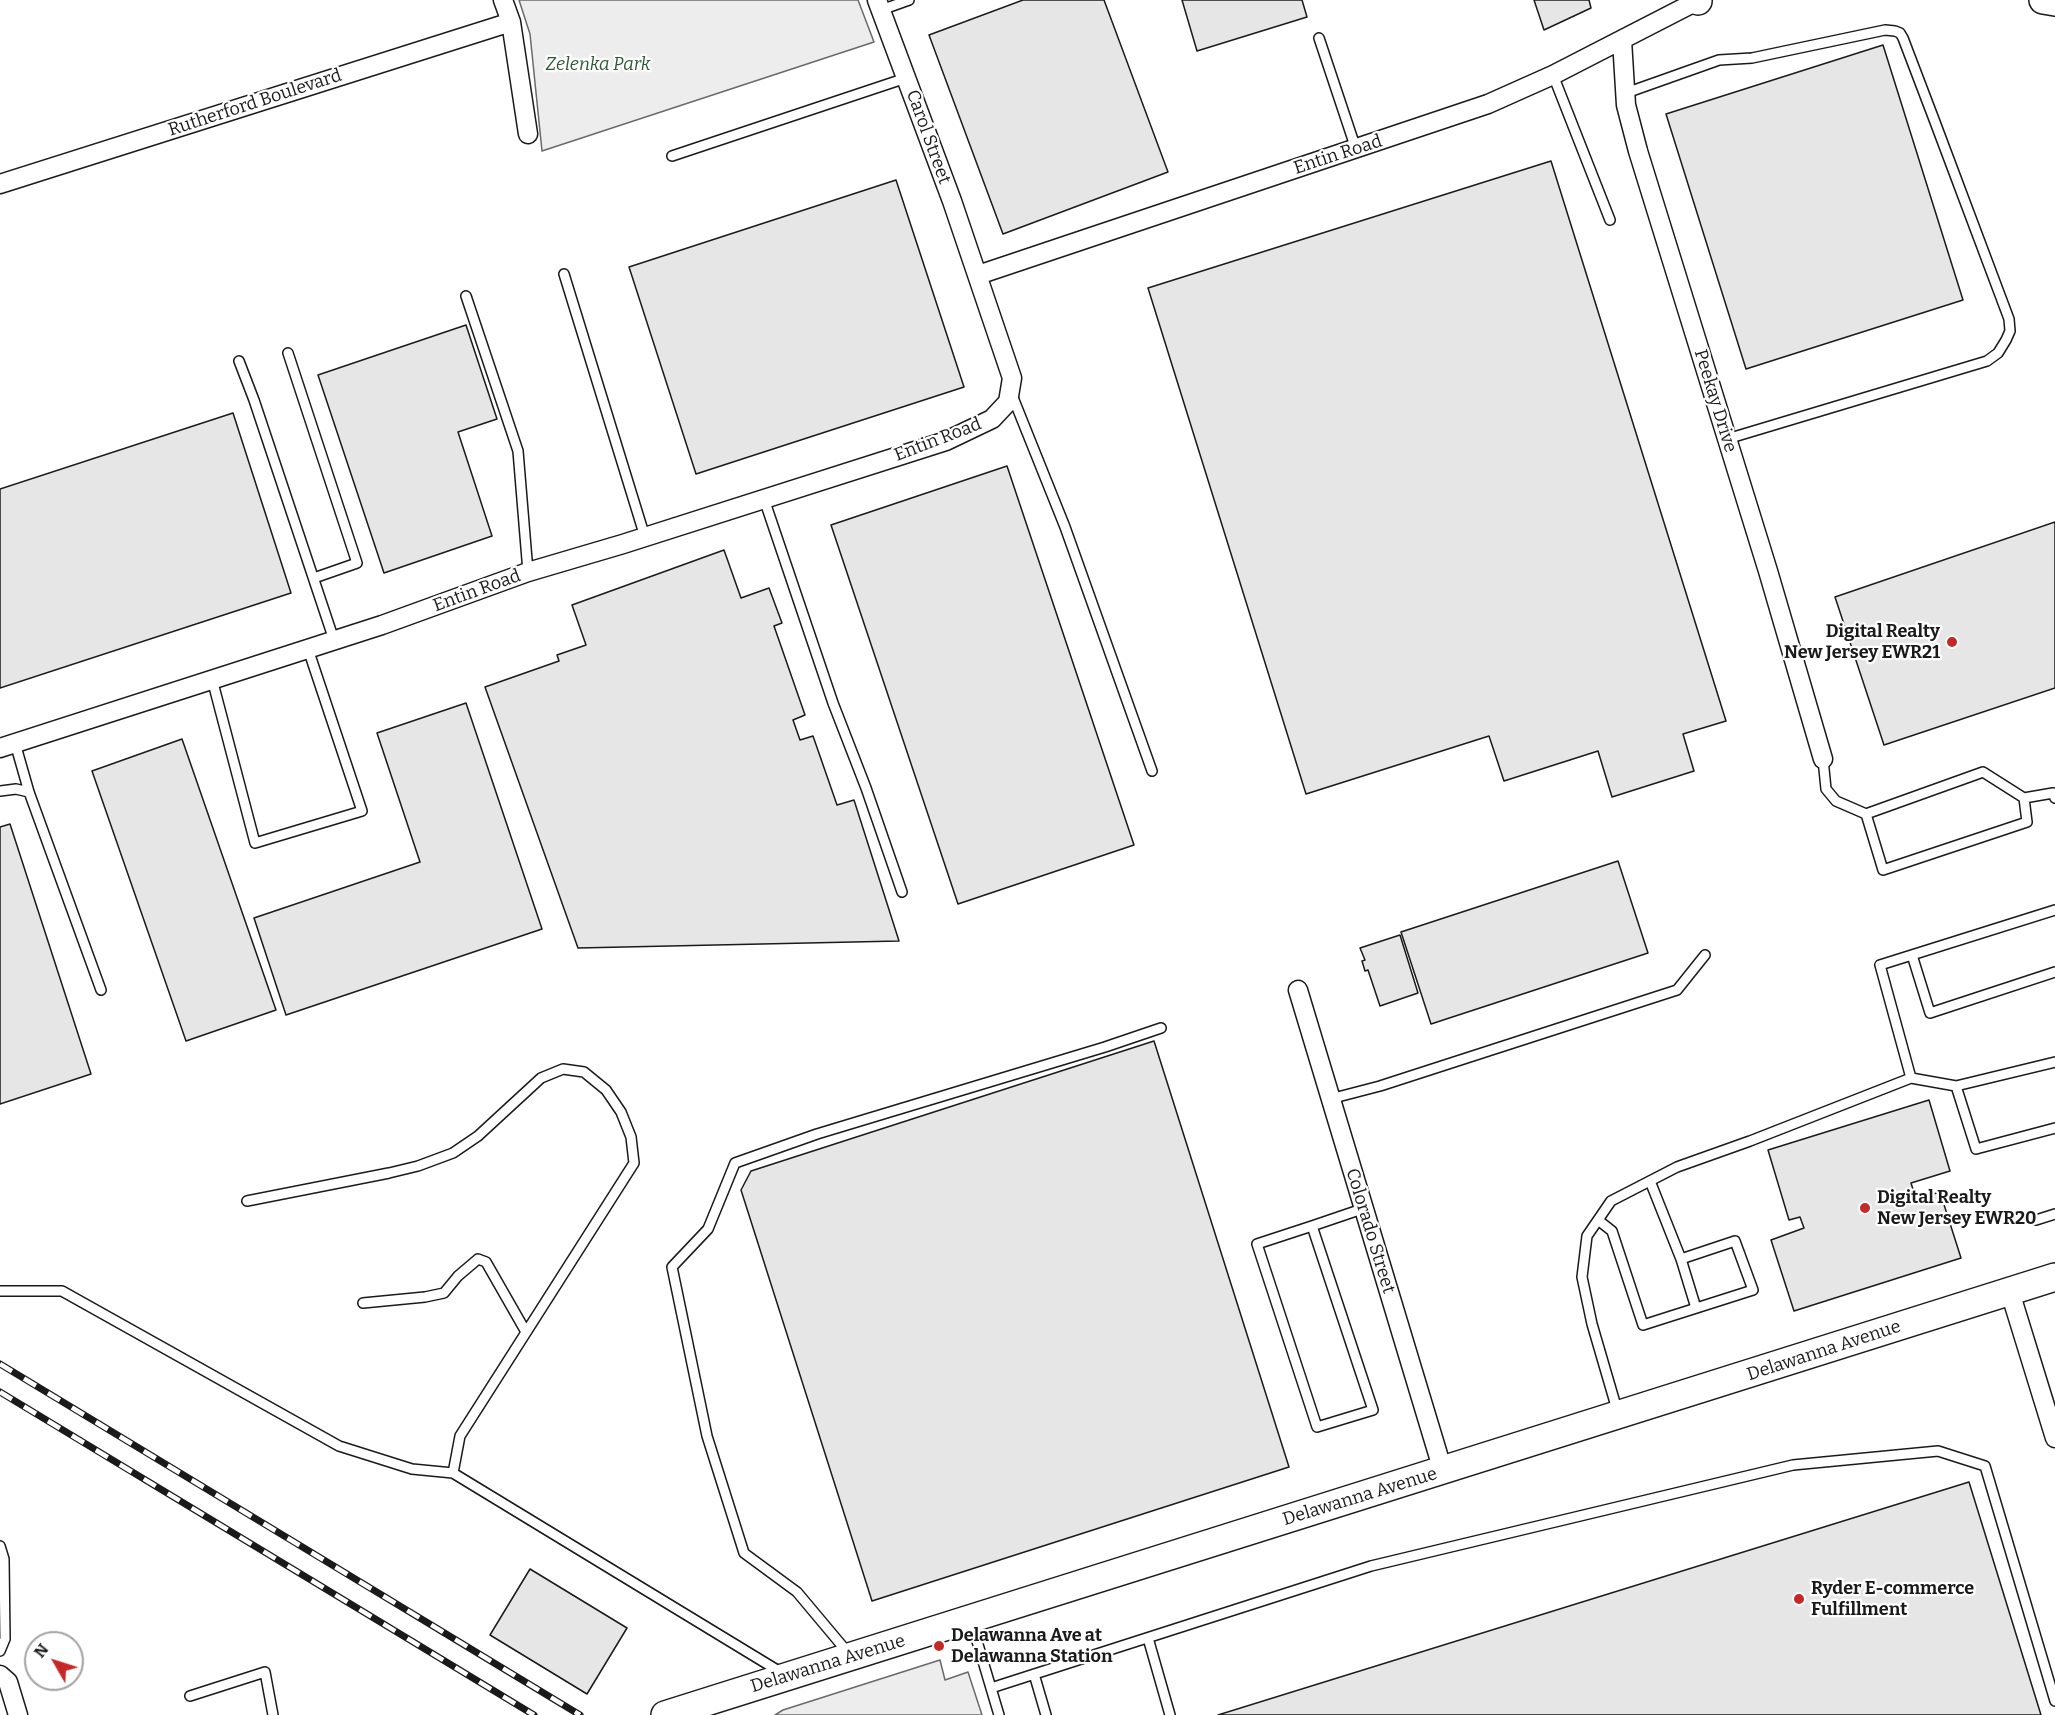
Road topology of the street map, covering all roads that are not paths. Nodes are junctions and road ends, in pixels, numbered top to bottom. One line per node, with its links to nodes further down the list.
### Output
1 (503, 0): 7 (street)
2 (909, 0): 6 (lane)
3 (1699, 0): 9 (street, Entin Road)
4 (2043, 0): 5 (street)
5 (2055, 2)
6 (879, 5): 11 (street, Carol Street)
7 (511, 22): 13 (street); 16 (street, Rutherford Boulevard)
8 (1319, 38): 14 (lane)
9 (1622, 40): 10 (street, Entin Road); 12 (street, Peekay Drive)
10 (1553, 75): 14 (street, Entin Road); 17 (lane)
11 (906, 78): 15 (lane); 19 (street, Carol Street)
12 (1626, 93): 24 (street, Peekay Drive); 24 (lane)
13 (528, 134)
14 (1356, 149): 19 (street, Entin Road)
15 (672, 156)
16 (0, 184)
17 (1610, 220)
18 (564, 274): 26 (lane)
19 (978, 275): 23 (street)
20 (466, 296): 27 (lane)
21 (288, 353): 28 (lane)
22 (239, 361): 28 (lane)
23 (1010, 390): 25 (street, Entin Road); 34 (lane)
24 (1727, 439): 33 (street, Peekay Drive)
25 (764, 499): 26 (street, Entin Road); 40 (lane)
26 (645, 537): 27 (street, Entin Road)
27 (528, 572): 29 (street, Entin Road)
28 (314, 578): 29 (lane)
29 (334, 640): 30 (street, Entin Road)
30 (308, 649): 31 (street, Entin Road); 31 (lane)
31 (212, 679): 32 (street, Entin Road)
32 (7, 746): 36 (lane)
33 (1823, 759): 39 (lane)
34 (1152, 771)
35 (0, 790): 36 (lane)
36 (29, 792): 45 (lane)
37 (2024, 798): 38 (lane); 39 (lane); 39 (lane)
38 (2055, 798)
39 (1866, 814)
40 (902, 892)
41 (2055, 910): 43 (lane)
42 (1705, 955): 51 (lane)
43 (1912, 955): 44 (lane); 49 (lane)
44 (2055, 972)
45 (101, 990)
46 (1298, 990): 51 (street, Colorado Street)
47 (1161, 1028): 75 (lane)
48 (2055, 1062): 50 (lane)
49 (1911, 1078): 50 (lane); 53 (lane)
50 (1956, 1086): 52 (lane)
51 (1330, 1099): 55 (street, Colorado Street)
52 (2055, 1128)
53 (1650, 1181): 57 (lane); 60 (lane)
54 (247, 1201): 66 (lane)
55 (1362, 1209): 59 (lane); 69 (street, Colorado Street)
56 (2055, 1214): 58 (lane)
57 (1598, 1220): 65 (lane); 67 (lane)
58 (2036, 1220)
59 (1312, 1226): 59 (lane)
60 (1681, 1259): 65 (lane); 65 (lane)
61 (2055, 1278): 63 (street, Delawanna Avenue)
62 (0, 1291): 70 (lane)
63 (2010, 1292): 67 (street, Delawanna Avenue); 68 (street)
64 (363, 1303): 66 (lane)
65 (1696, 1308)
66 (526, 1332): 70 (lane)
67 (1619, 1415): 69 (street, Delawanna Avenue)
68 (2055, 1438)
69 (1443, 1471): 72 (street, Delawanna Avenue)
70 (453, 1473): 78 (lane)
71 (0, 1546): 74 (lane)
72 (971, 1619): 75 (street, Delawanna Avenue); 79 (lane)
73 (1148, 1638): 76 (lane); 81 (lane); 87 (lane)
74 (0, 1651)
75 (851, 1656): 78 (street, Delawanna Avenue)
76 (1034, 1674): 79 (lane); 86 (lane)
77 (0, 1675): 82 (street)
78 (787, 1676): 84 (street, Delawanna Avenue)
79 (991, 1688): 85 (lane)
80 (190, 1695): 83 (lane)
81 (2055, 1701)
82 (18, 1715)
83 (273, 1715)
84 (665, 1715)
85 (999, 1715)
86 (1046, 1715)
87 (1170, 1715)

